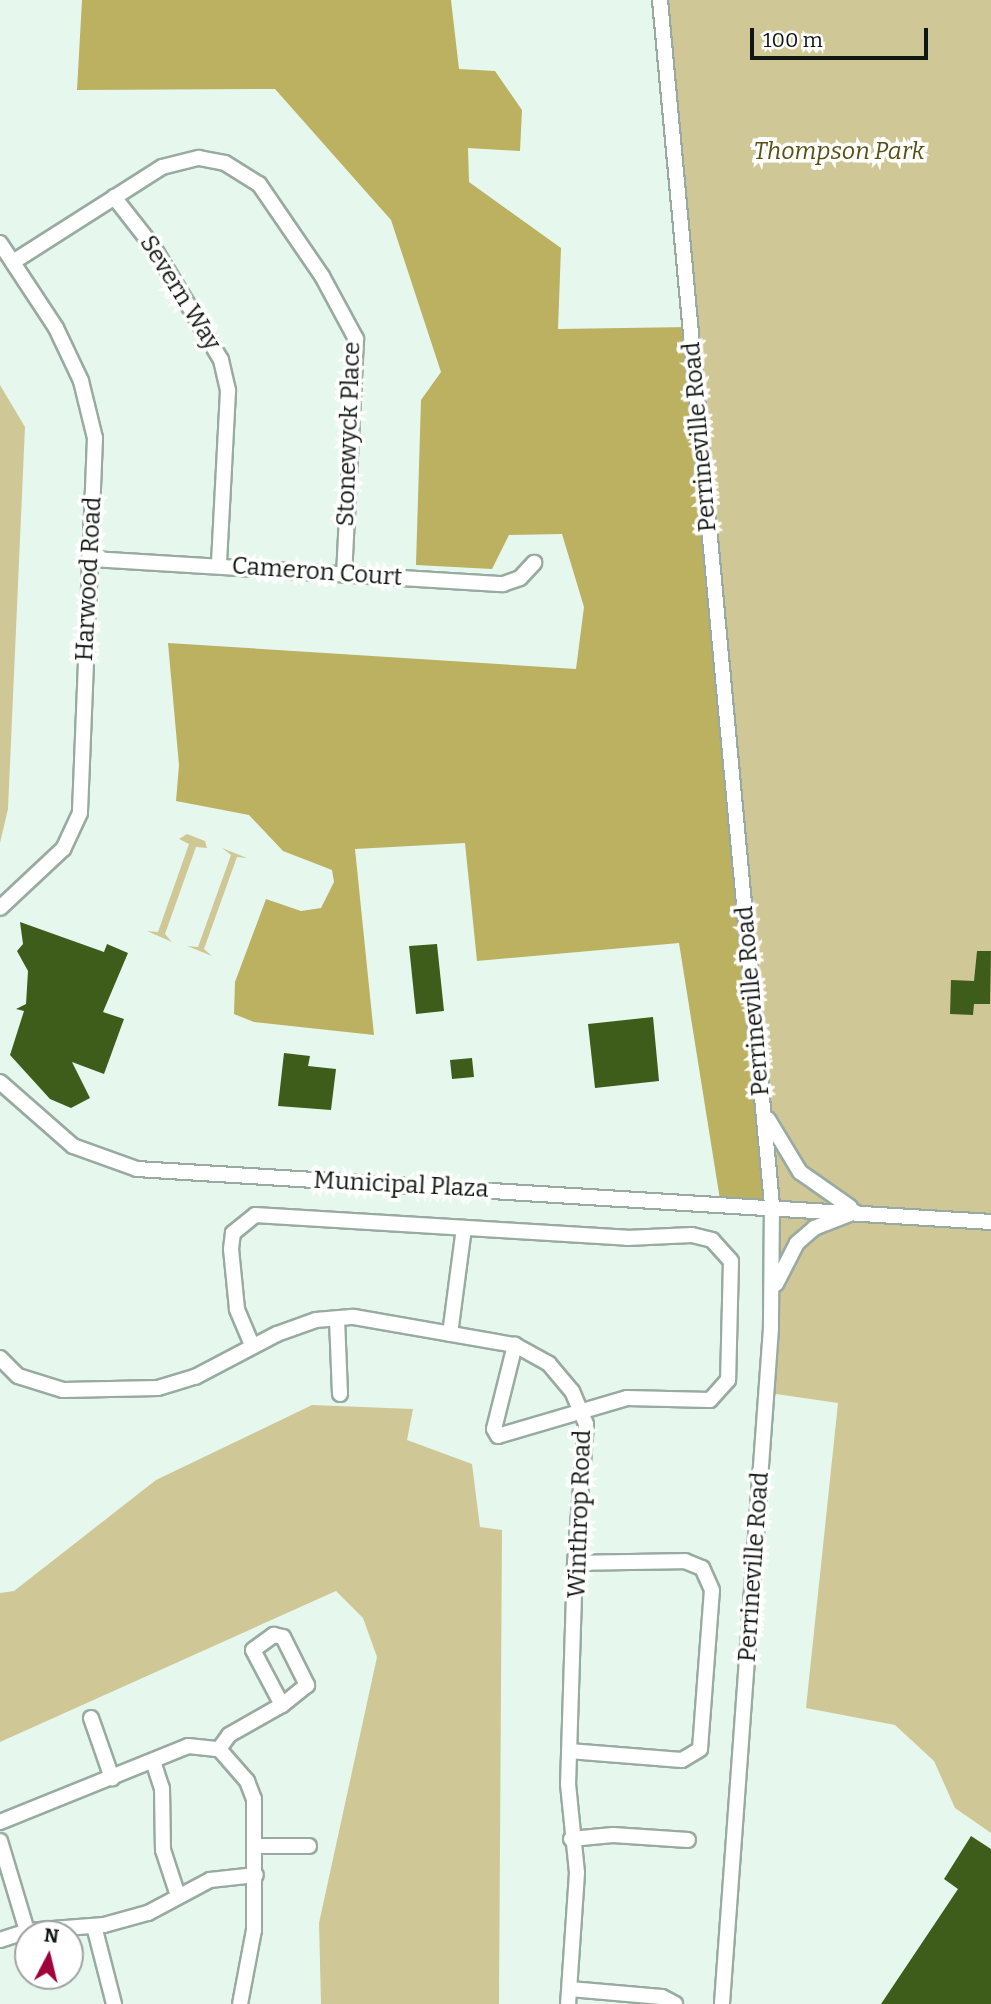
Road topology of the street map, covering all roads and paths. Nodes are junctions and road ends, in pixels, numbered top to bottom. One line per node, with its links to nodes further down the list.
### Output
1 (660, 0): 11 (street, Perrineville Road)
2 (114, 197): 4 (street, Stonewyck Place); 7 (street, Severn Way); 8 (street, Stonewyck Place)
3 (0, 243): 4 (street, Harwood Road)
4 (13, 262): 5 (street, Harwood Road)
5 (92, 559): 7 (street, Cameron Court); 9 (street, Harwood Road)
6 (534, 563): 8 (street, Cameron Court)
7 (219, 565): 8 (street, Cameron Court)
8 (344, 573)
9 (0, 908)
10 (0, 1082): 12 (street, Municipal Plaza)
11 (764, 1111): 12 (street, Perrineville Road); 13 (street)
12 (772, 1205): 13 (street, Municipal Plaza); 16 (street, Perrineville Road)
13 (857, 1211): 14 (street, Municipal Plaza); 16 (street)
14 (991, 1222)
15 (464, 1228): 18 (street); 19 (street); 23 (street)
16 (773, 1295): 46 (street, Perrineville Road)
17 (337, 1319): 18 (street, Winthrop Road); 19 (street, Winthrop Road); 22 (street)
18 (450, 1334): 20 (street, Winthrop Road)
19 (252, 1345): 21 (street, Winthrop Road)
20 (515, 1345): 23 (street, Winthrop Road); 23 (street)
21 (0, 1358)
22 (340, 1394)
23 (580, 1408): 24 (street, Winthrop Road)
24 (575, 1563): 28 (street, Winthrop Road); 28 (street)
25 (282, 1705): 25 (street); 27 (street)
26 (91, 1718): 30 (street)
27 (219, 1749): 29 (street); 35 (street)
28 (569, 1751): 32 (street, Winthrop Road)
29 (153, 1761): 30 (street); 38 (street)
30 (113, 1778): 31 (street)
31 (0, 1822)
32 (571, 1839): 33 (street); 42 (street, Winthrop Road)
33 (688, 1840)
34 (0, 1841): 39 (street)
35 (254, 1846): 36 (street); 37 (street)
36 (309, 1846)
37 (256, 1875): 38 (street); 44 (street)
38 (178, 1896): 40 (street)
39 (24, 1920)
40 (94, 1926): 41 (street); 43 (street)
41 (84, 1927)
42 (569, 1996): 45 (street)
43 (114, 2004)
44 (240, 2004)
45 (675, 2004)
46 (722, 2004)

